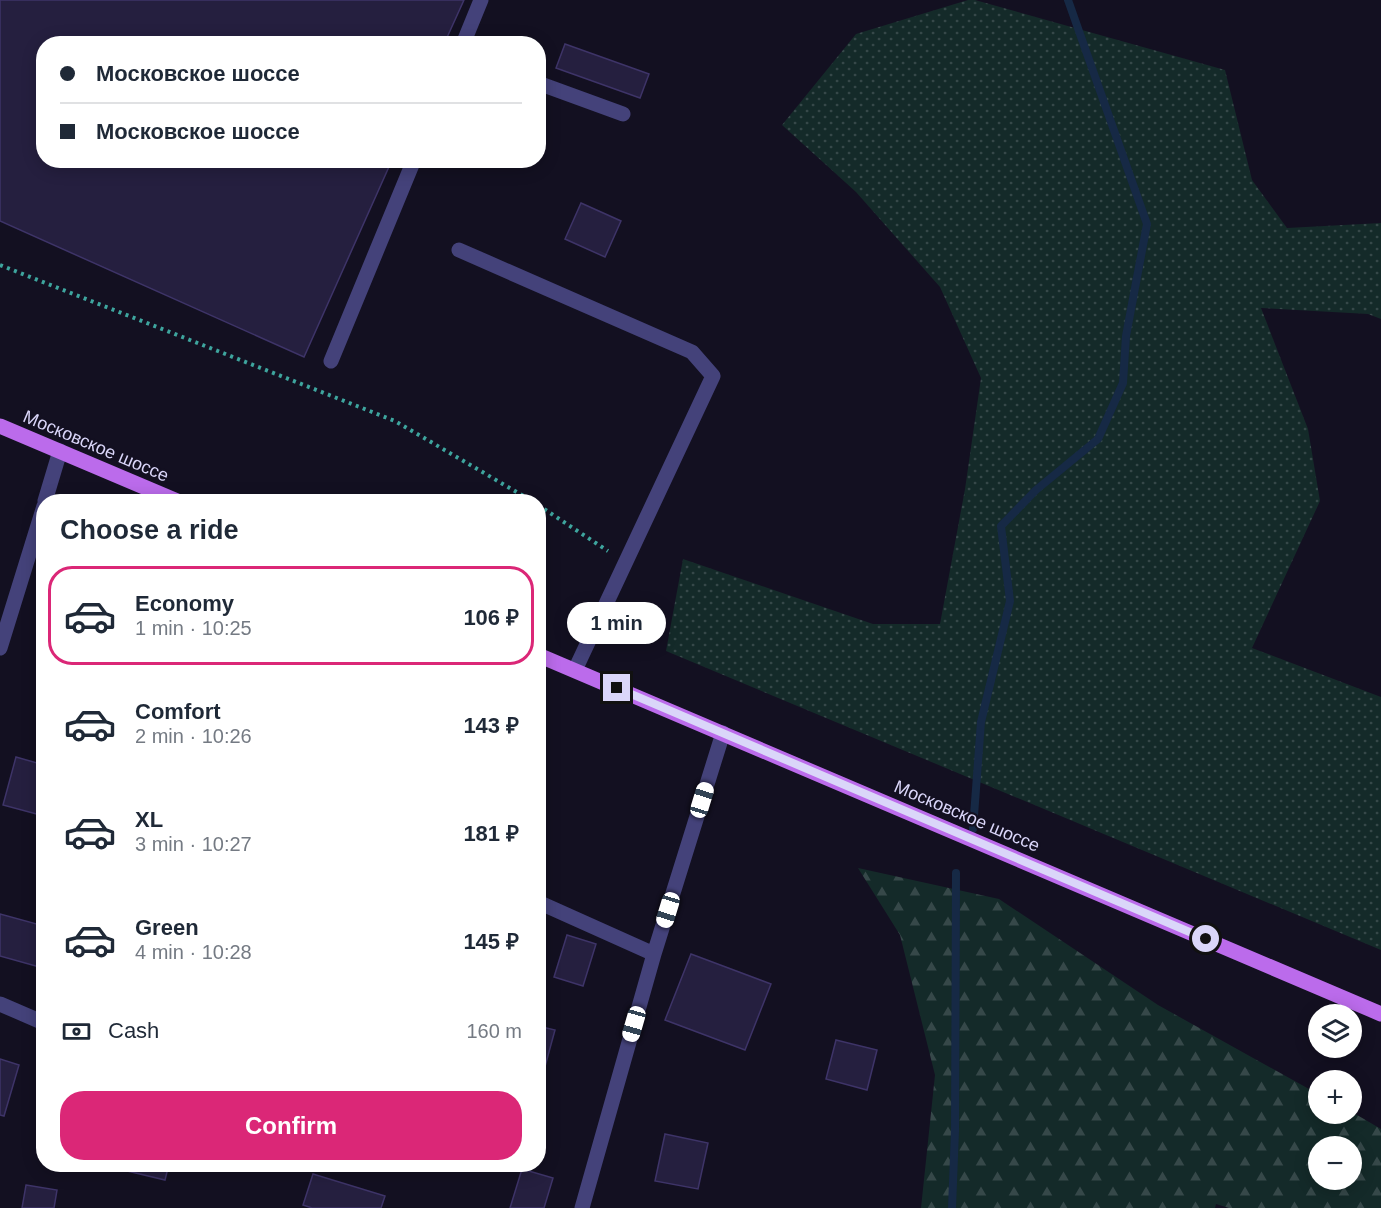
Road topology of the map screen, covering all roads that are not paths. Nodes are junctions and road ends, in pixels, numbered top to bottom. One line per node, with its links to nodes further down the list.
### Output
1 (481, 0): 2 (street)
2 (466, 36)
3 (546, 86): 4 (street)
4 (623, 114)
5 (411, 168): 7 (street)
6 (459, 250): 15 (street)
7 (332, 361)
8 (0, 426): 9 (main road, Московское шоссе)
9 (60, 452): 10 (street); 11 (main road, Московское шоссе)
10 (47, 494)
11 (160, 494)
12 (36, 532): 13 (street)
13 (0, 648)
14 (546, 658): 15 (main road, Московское шоссе)
15 (575, 670): 16 (main road, Московское шоссе)
16 (723, 733): 18 (street); 20 (main road, Московское шоссе)
17 (546, 906): 18 (street)
18 (654, 954): 22 (street)
19 (0, 1004): 21 (street)
20 (1381, 1014)
21 (36, 1020)
22 (582, 1208)

